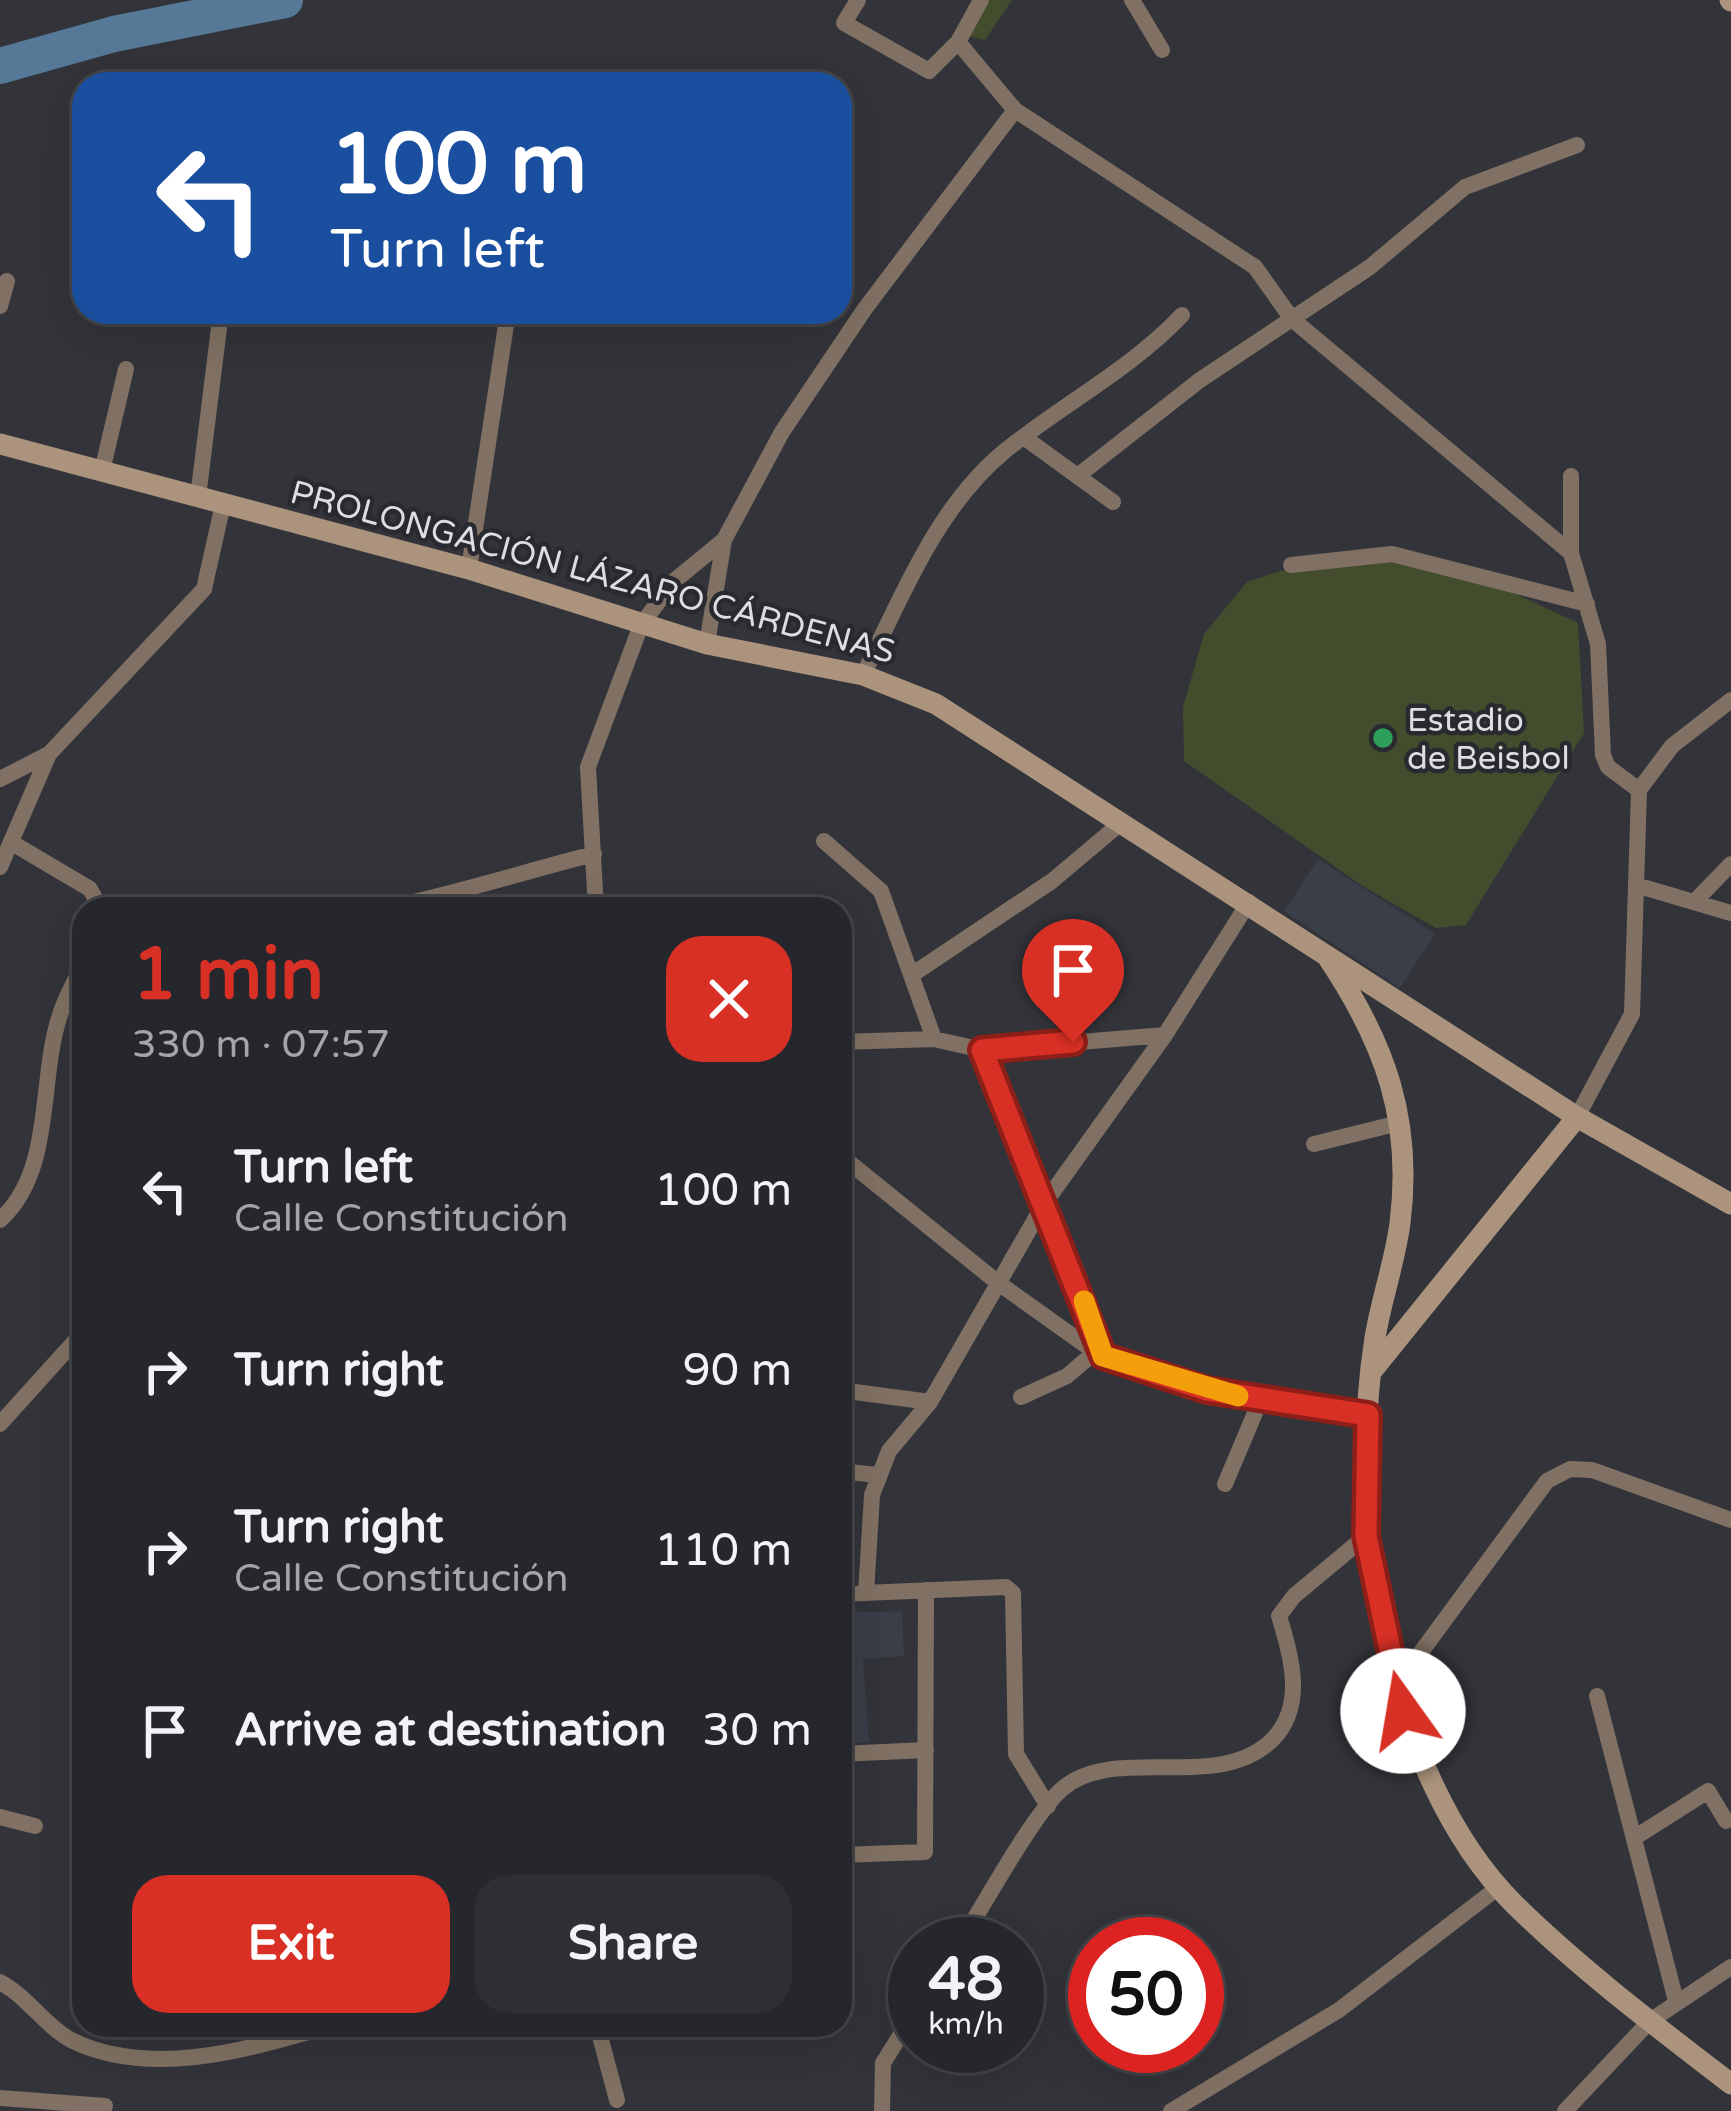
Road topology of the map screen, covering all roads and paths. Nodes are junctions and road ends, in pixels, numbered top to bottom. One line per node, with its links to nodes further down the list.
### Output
1 (858, 0): 4 (street)
2 (981, 0): 4 (street)
3 (1132, 0): 5 (street)
4 (958, 42): 6 (street)
5 (1162, 50)
6 (1015, 110): 11 (street); 23 (street)
7 (1577, 145): 11 (street)
8 (7, 281): 9 (street)
9 (0, 306)
10 (1182, 315): 15 (street)
11 (1292, 319): 18 (street); 24 (street)
12 (220, 324): 20 (street)
13 (506, 324): 26 (street)
14 (126, 369): 17 (street)
15 (1025, 438): 18 (street); 30 (street)
16 (0, 443): 17 (main road, PROLONGACIÓN LÁZARO CÁRDENAS)
17 (102, 471): 20 (main road, PROLONGACIÓN LÁZARO CÁRDENAS)
18 (1080, 474): 21 (street)
19 (1571, 476): 24 (street)
20 (198, 497): 22 (main road, PROLONGACIÓN LÁZARO CÁRDENAS)
21 (1113, 502)
22 (223, 504): 26 (main road, PROLONGACIÓN LÁZARO CÁRDENAS); 32 (street)
23 (724, 540): 28 (street); 29 (street)
24 (1571, 554): 27 (street)
25 (1291, 565): 27 (street)
26 (469, 569): 28 (main road, PROLONGACIÓN LÁZARO CÁRDENAS)
27 (1587, 604): 34 (street)
28 (641, 625): 29 (main road, PROLONGACIÓN LÁZARO CÁRDENAS); 38 (street)
29 (707, 644): 30 (main road, PROLONGACIÓN LÁZARO CÁRDENAS)
30 (863, 675): 35 (main road, PROLONGACIÓN LÁZARO CÁRDENAS)
31 (1731, 700): 34 (street)
32 (49, 754): 33 (street); 37 (street)
33 (0, 779)
34 (1639, 790): 41 (street)
35 (1122, 822): 45 (main road, PROLONGACIÓN LÁZARO CÁRDENAS); 49 (street)
36 (824, 841): 49 (street)
37 (14, 844): 40 (street); 42 (street)
38 (593, 854): 43 (street); 44 (street)
39 (1731, 864): 46 (street)
40 (0, 866)
41 (1636, 885): 46 (street); 55 (street)
42 (94, 897)
43 (472, 897)
44 (595, 897)
45 (1249, 902): 48 (main road, PROLONGACIÓN LÁZARO CÁRDENAS); 51 (street)
46 (1694, 902): 47 (street)
47 (1731, 913)
48 (1321, 947): 55 (main road, PROLONGACIÓN LÁZARO CÁRDENAS); 56 (main road)
49 (913, 974): 52 (street)
50 (72, 990): 61 (street)
51 (1165, 1035): 54 (street); 59 (street)
52 (934, 1039): 53 (street); 54 (street)
53 (852, 1042)
54 (982, 1050): 59 (street)
55 (1576, 1117): 60 (main road, PROLONGACIÓN LÁZARO CÁRDENAS); 65 (main road)
56 (1399, 1123): 57 (street); 65 (main road)
57 (1314, 1144)
58 (852, 1165): 62 (street)
59 (1044, 1204): 62 (street); 64 (street)
60 (1731, 1204)
61 (0, 1220)
62 (997, 1282): 64 (street); 69 (street)
63 (72, 1344): 71 (street)
64 (1099, 1354): 67 (street); 68 (street)
65 (1372, 1371): 70 (main road)
66 (852, 1392): 69 (street)
67 (1022, 1397)
68 (1260, 1401): 70 (street); 74 (street)
69 (930, 1402): 73 (street)
70 (1368, 1415): 76 (main road)
71 (0, 1424)
72 (852, 1473): 73 (street)
73 (877, 1475): 78 (street)
74 (1226, 1484)
75 (1731, 1520): 80 (street)
76 (1366, 1536): 80 (main road); 84 (street)
77 (926, 1590): 78 (street); 82 (street); 84 (street)
78 (866, 1593): 79 (street)
79 (852, 1594)
80 (1396, 1686): 90 (main road)
81 (1597, 1696): 88 (street)
82 (926, 1750): 83 (street); 89 (street)
83 (852, 1753)
84 (1048, 1806): 91 (street)
85 (0, 1817): 87 (street)
86 (1726, 1821): 88 (street)
87 (35, 1826)
88 (1634, 1838): 94 (street)
89 (852, 1855)
90 (1500, 1886): 95 (main road); 104 (street)
91 (976, 1917)
92 (1731, 1966): 94 (street)
93 (0, 1982): 96 (street)
94 (1676, 2001): 95 (street)
95 (1650, 2021): 99 (main road); 105 (street)
96 (290, 2037)
97 (600, 2037): 101 (street)
98 (888, 2055): 103 (street)
99 (1731, 2084)
100 (0, 2098): 102 (street)
101 (617, 2100)
102 (105, 2106)
103 (882, 2111)
104 (1171, 2111)
105 (1565, 2111)

